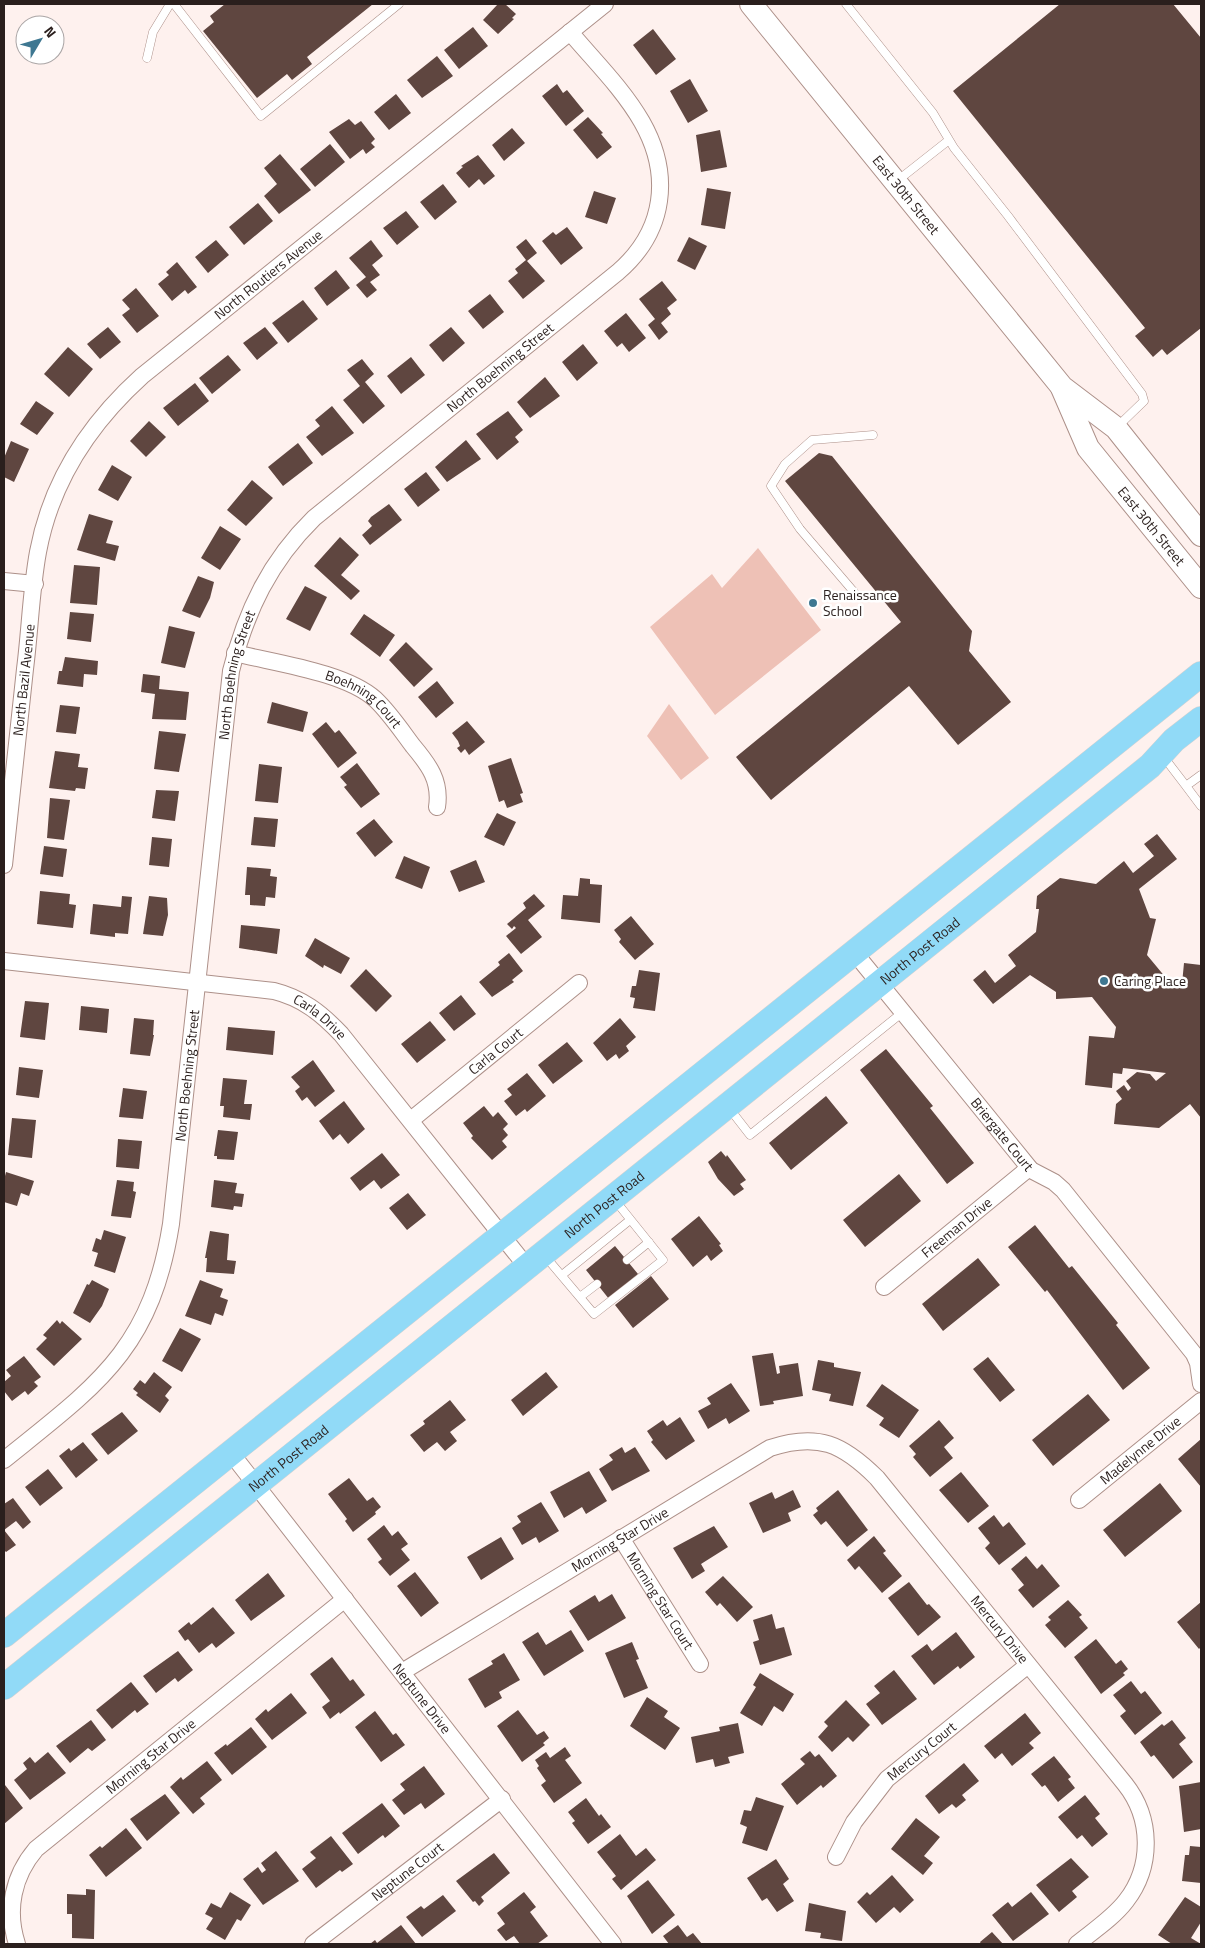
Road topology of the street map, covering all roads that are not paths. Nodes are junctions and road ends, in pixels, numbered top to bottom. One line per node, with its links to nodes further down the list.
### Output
1 (170, 4): 8 (lane)
2 (174, 4): 3 (lane)
3 (399, 4)
4 (605, 4): 7 (street, North Routiers Avenue)
5 (751, 4): 10 (main road, East 30th Street)
6 (846, 4): 9 (lane)
7 (570, 32): 16 (street, North Routiers Avenue); 19 (street, North Boehning Street)
8 (147, 58)
9 (949, 140): 10 (lane); 12 (lane)
10 (895, 182): 11 (main road, East 30th Street)
11 (1062, 387): 12 (main road, East 30th Street); 17 (main road, East 30th Street)
12 (1116, 428): 14 (main road, East 30th Street)
13 (872, 435): 18 (lane)
14 (1196, 524)
15 (4, 581): 16 (street)
16 (35, 584): 27 (street, North Bazil Avenue)
17 (1201, 587)
18 (854, 592)
19 (235, 653): 26 (street, Boehning Court); 30 (street, North Boehning Street)
20 (1201, 674): 28 (main road)
21 (1201, 719): 22 (main road, North Post Road)
22 (1162, 754): 24 (lane); 32 (main road, North Post Road)
23 (1201, 774): 24 (lane)
24 (1186, 786): 25 (lane)
25 (1201, 806)
26 (437, 807)
27 (4, 865)
28 (854, 952): 32 (street, Briergate Court); 39 (main road)
29 (4, 961): 30 (street, Carla Drive)
30 (197, 983): 35 (street, Carla Drive); 51 (street, North Boehning Street)
31 (580, 983): 35 (street, Carla Court)
32 (880, 984): 33 (street, Briergate Court); 34 (main road, North Post Road)
33 (903, 1012): 34 (lane); 36 (street, Briergate Court)
34 (727, 1106): 37 (main road, North Post Road)
35 (411, 1120): 39 (street, Carla Drive)
36 (1029, 1168): 45 (street, Freeman Drive); 47 (street, Briergate Court)
37 (613, 1198): 38 (lane); 41 (main road, North Post Road)
38 (630, 1220): 40 (lane); 43 (lane)
39 (502, 1235): 41 (street, Carla Drive); 49 (main road)
40 (648, 1242): 42 (lane); 46 (lane)
41 (535, 1260): 43 (lane); 52 (main road, North Post Road)
42 (627, 1260)
43 (562, 1275): 46 (lane)
44 (597, 1284): 46 (lane)
45 (884, 1287)
46 (580, 1297)
47 (1201, 1384)
48 (1201, 1401): 53 (street, Madelynne Drive)
49 (231, 1452): 52 (street, Neptune Drive); 56 (main road)
50 (846, 1452): 54 (street, Morning Star Drive); 58 (street, Mercury Drive)
51 (4, 1460)
52 (256, 1484): 55 (street, Neptune Drive); 60 (main road, North Post Road)
53 (1079, 1500)
54 (621, 1538): 57 (street, Morning Star Court); 59 (street, Morning Star Drive)
55 (345, 1599): 59 (street, Neptune Drive); 63 (street, Morning Star Drive)
56 (4, 1635)
57 (700, 1664)
58 (1028, 1664): 62 (street, Mercury Court); 66 (street, Mercury Drive)
59 (402, 1672): 61 (street, Neptune Drive)
60 (4, 1687)
61 (502, 1799): 64 (street, Neptune Court); 65 (street, Neptune Drive)
62 (836, 1857)
63 (17, 1944)
64 (313, 1944)
65 (613, 1944)
66 (1077, 1944)

